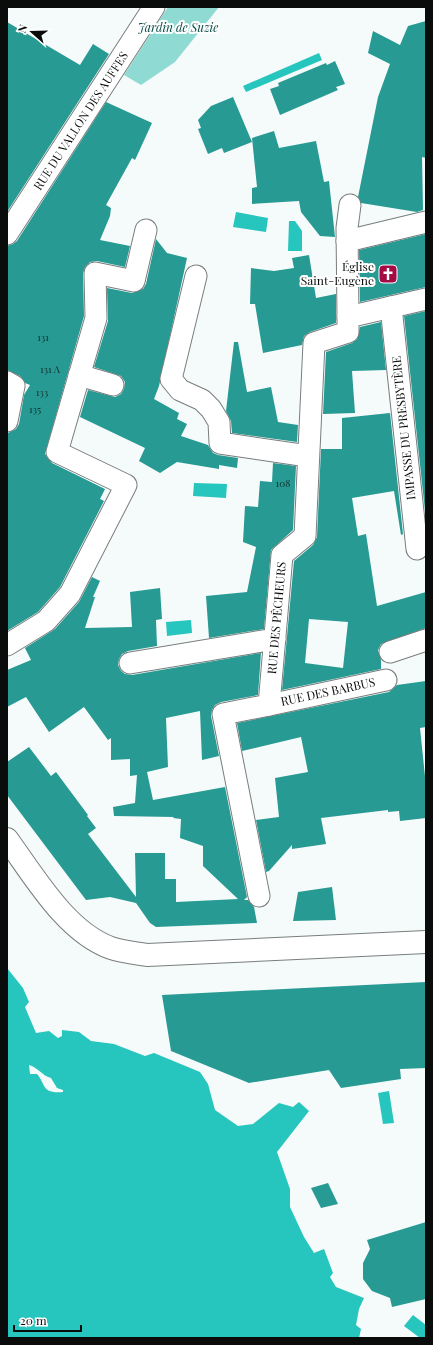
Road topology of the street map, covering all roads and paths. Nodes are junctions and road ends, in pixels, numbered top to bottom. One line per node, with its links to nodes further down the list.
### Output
1 (154, 7): 5 (street, RUE DU VALLON DES AUFFES)
2 (350, 205): 6 (street)
3 (426, 222): 6 (street)
4 (146, 230): 11 (street)
5 (7, 234)
6 (347, 242): 10 (street)
7 (196, 276): 15 (street)
8 (426, 299): 9 (street)
9 (391, 307): 10 (street); 16 (street, IMPASSE DU PRESBYTÈRE)
10 (348, 316): 15 (street, RUE DES PÊCHEURS)
11 (79, 375): 13 (street); 19 (street)
12 (7, 382): 14 (street)
13 (113, 385)
14 (7, 421)
15 (308, 456): 17 (street, RUE DES PÊCHEURS)
16 (417, 549)
17 (275, 639): 21 (street); 23 (street, RUE DES PÊCHEURS)
18 (426, 640): 20 (street)
19 (7, 645)
20 (390, 652)
21 (130, 663)
22 (386, 680): 23 (street, RUE DES BARBUS)
23 (270, 705): 25 (street)
24 (7, 839): 26 (main road)
25 (259, 896)
26 (426, 942)

